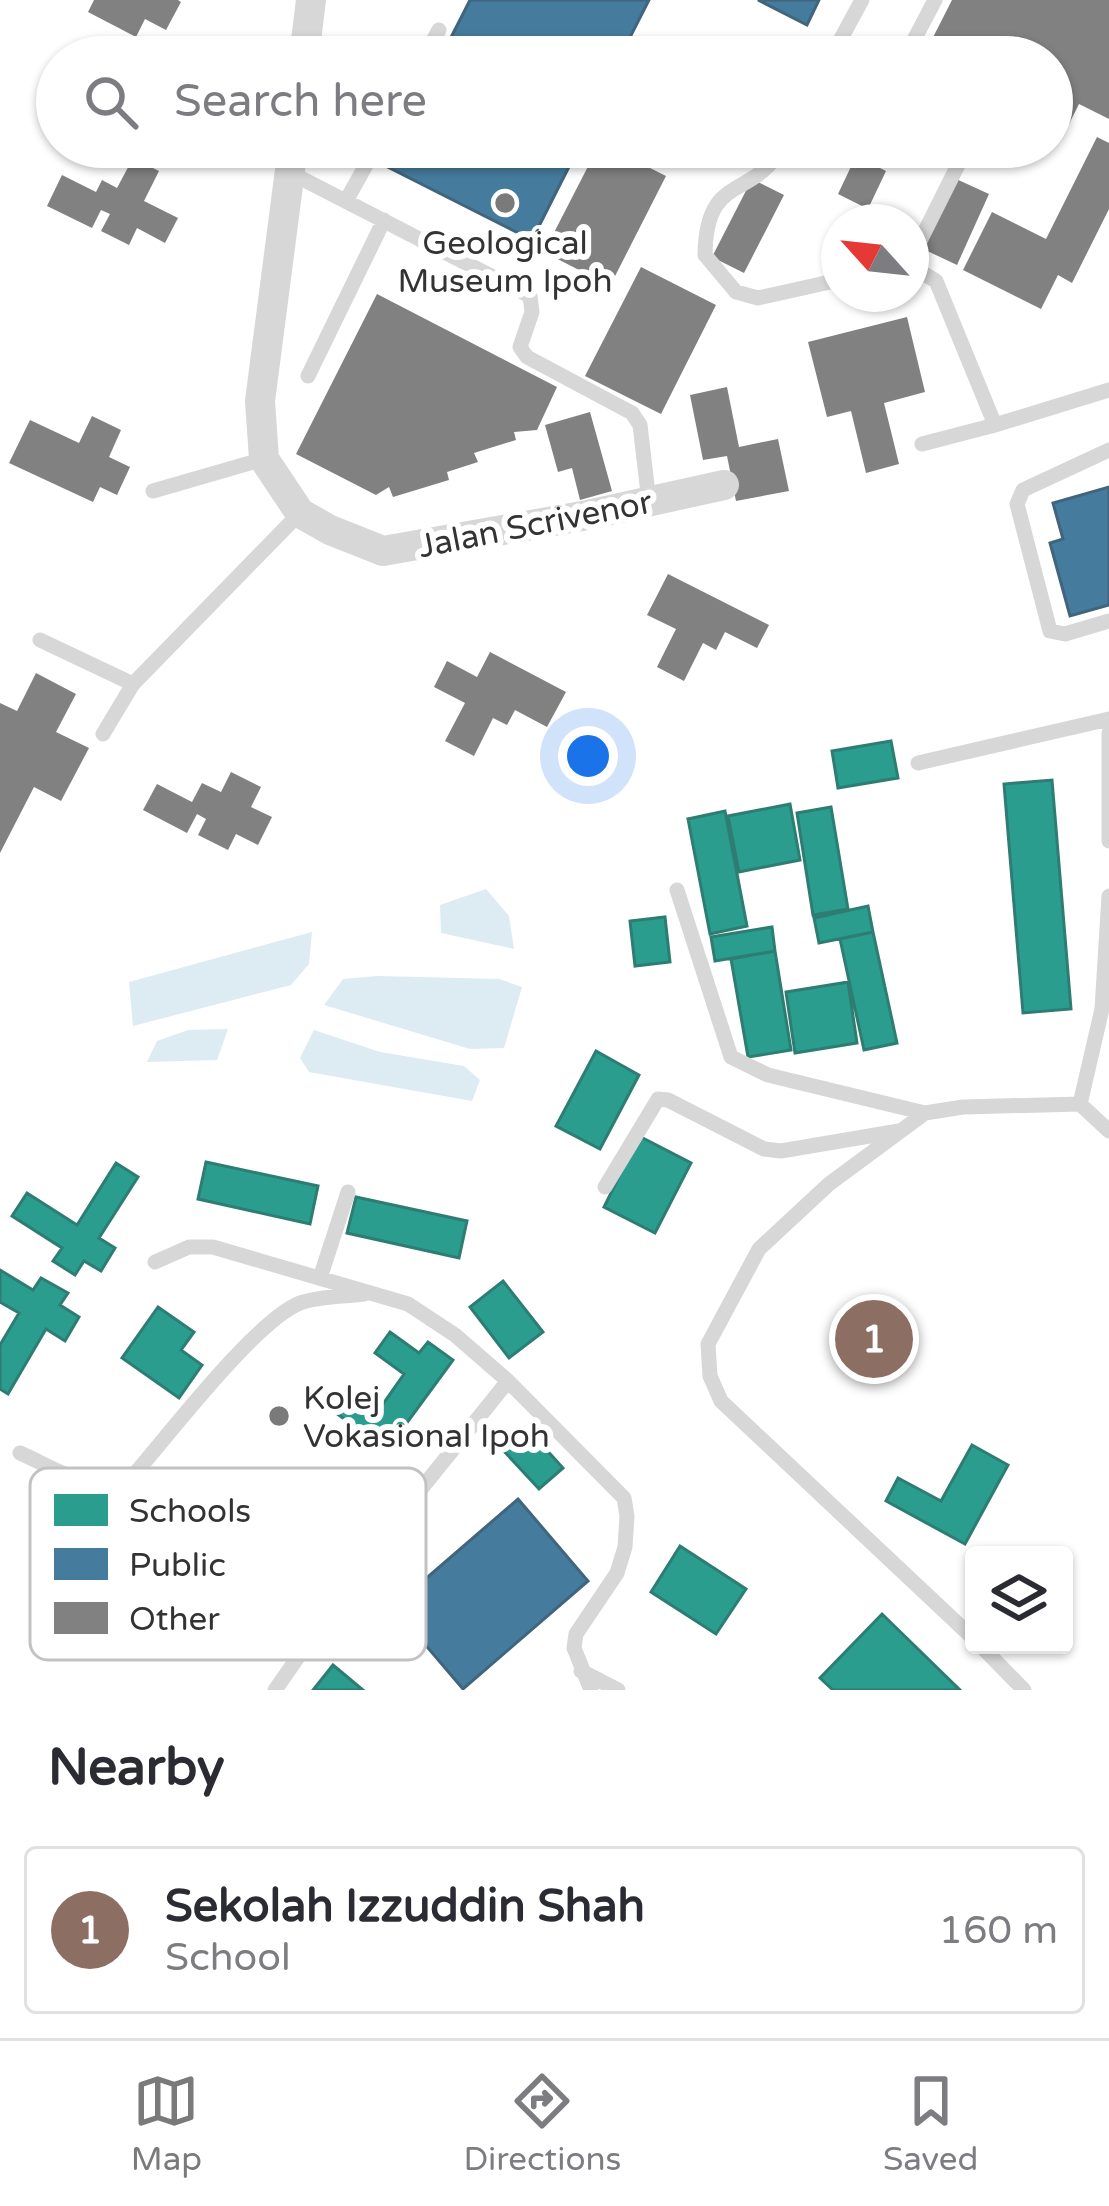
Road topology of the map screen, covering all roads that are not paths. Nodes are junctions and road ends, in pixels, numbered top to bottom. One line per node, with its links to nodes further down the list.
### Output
1 (311, 0): 5 (street)
2 (862, 0): 7 (lane)
3 (934, 0): 8 (lane)
4 (439, 30): 6 (lane)
5 (307, 36)
6 (436, 36)
7 (842, 36)
8 (915, 36)
9 (290, 168): 24 (street)
10 (303, 168): 14 (lane)
11 (364, 168): 14 (lane)
12 (763, 168): 18 (lane)
13 (957, 168): 16 (lane)
14 (346, 201): 15 (lane)
15 (384, 220): 19 (lane); 27 (lane)
16 (929, 225)
17 (929, 276): 21 (lane)
18 (821, 284)
19 (308, 376)
20 (1109, 390): 21 (lane)
21 (995, 425): 22 (lane)
22 (922, 444)
23 (1109, 449): 29 (lane)
24 (264, 459): 26 (lane); 28 (street)
25 (724, 485): 27 (street, Jalan Scrivenor)
26 (154, 491)
27 (649, 502): 28 (street, Jalan Scrivenor)
28 (300, 513): 31 (lane)
29 (1109, 621)
30 (40, 640): 31 (lane)
31 (134, 684): 34 (lane)
32 (1109, 719): 35 (lane)
33 (1109, 733): 36 (lane)
34 (103, 734)
35 (918, 763)
36 (1109, 841)
37 (677, 890): 40 (lane)
38 (1109, 896): 39 (lane)
39 (1080, 1104): 40 (lane); 42 (lane)
40 (925, 1113): 41 (lane)
41 (902, 1130): 43 (lane); 53 (lane)
42 (1109, 1131)
43 (605, 1187)
44 (348, 1192): 46 (lane)
45 (155, 1262): 46 (lane)
46 (320, 1278): 47 (lane)
47 (373, 1294): 48 (lane); 51 (lane)
48 (508, 1382): 52 (lane); 56 (lane)
49 (20, 1453): 50 (lane)
50 (54, 1468)
51 (140, 1468)
52 (426, 1483)
53 (965, 1631)
54 (989, 1654): 60 (lane)
55 (296, 1660): 57 (lane)
56 (581, 1671): 58 (lane); 59 (lane)
57 (275, 1690)
58 (591, 1690)
59 (618, 1690)
60 (1024, 1690)

